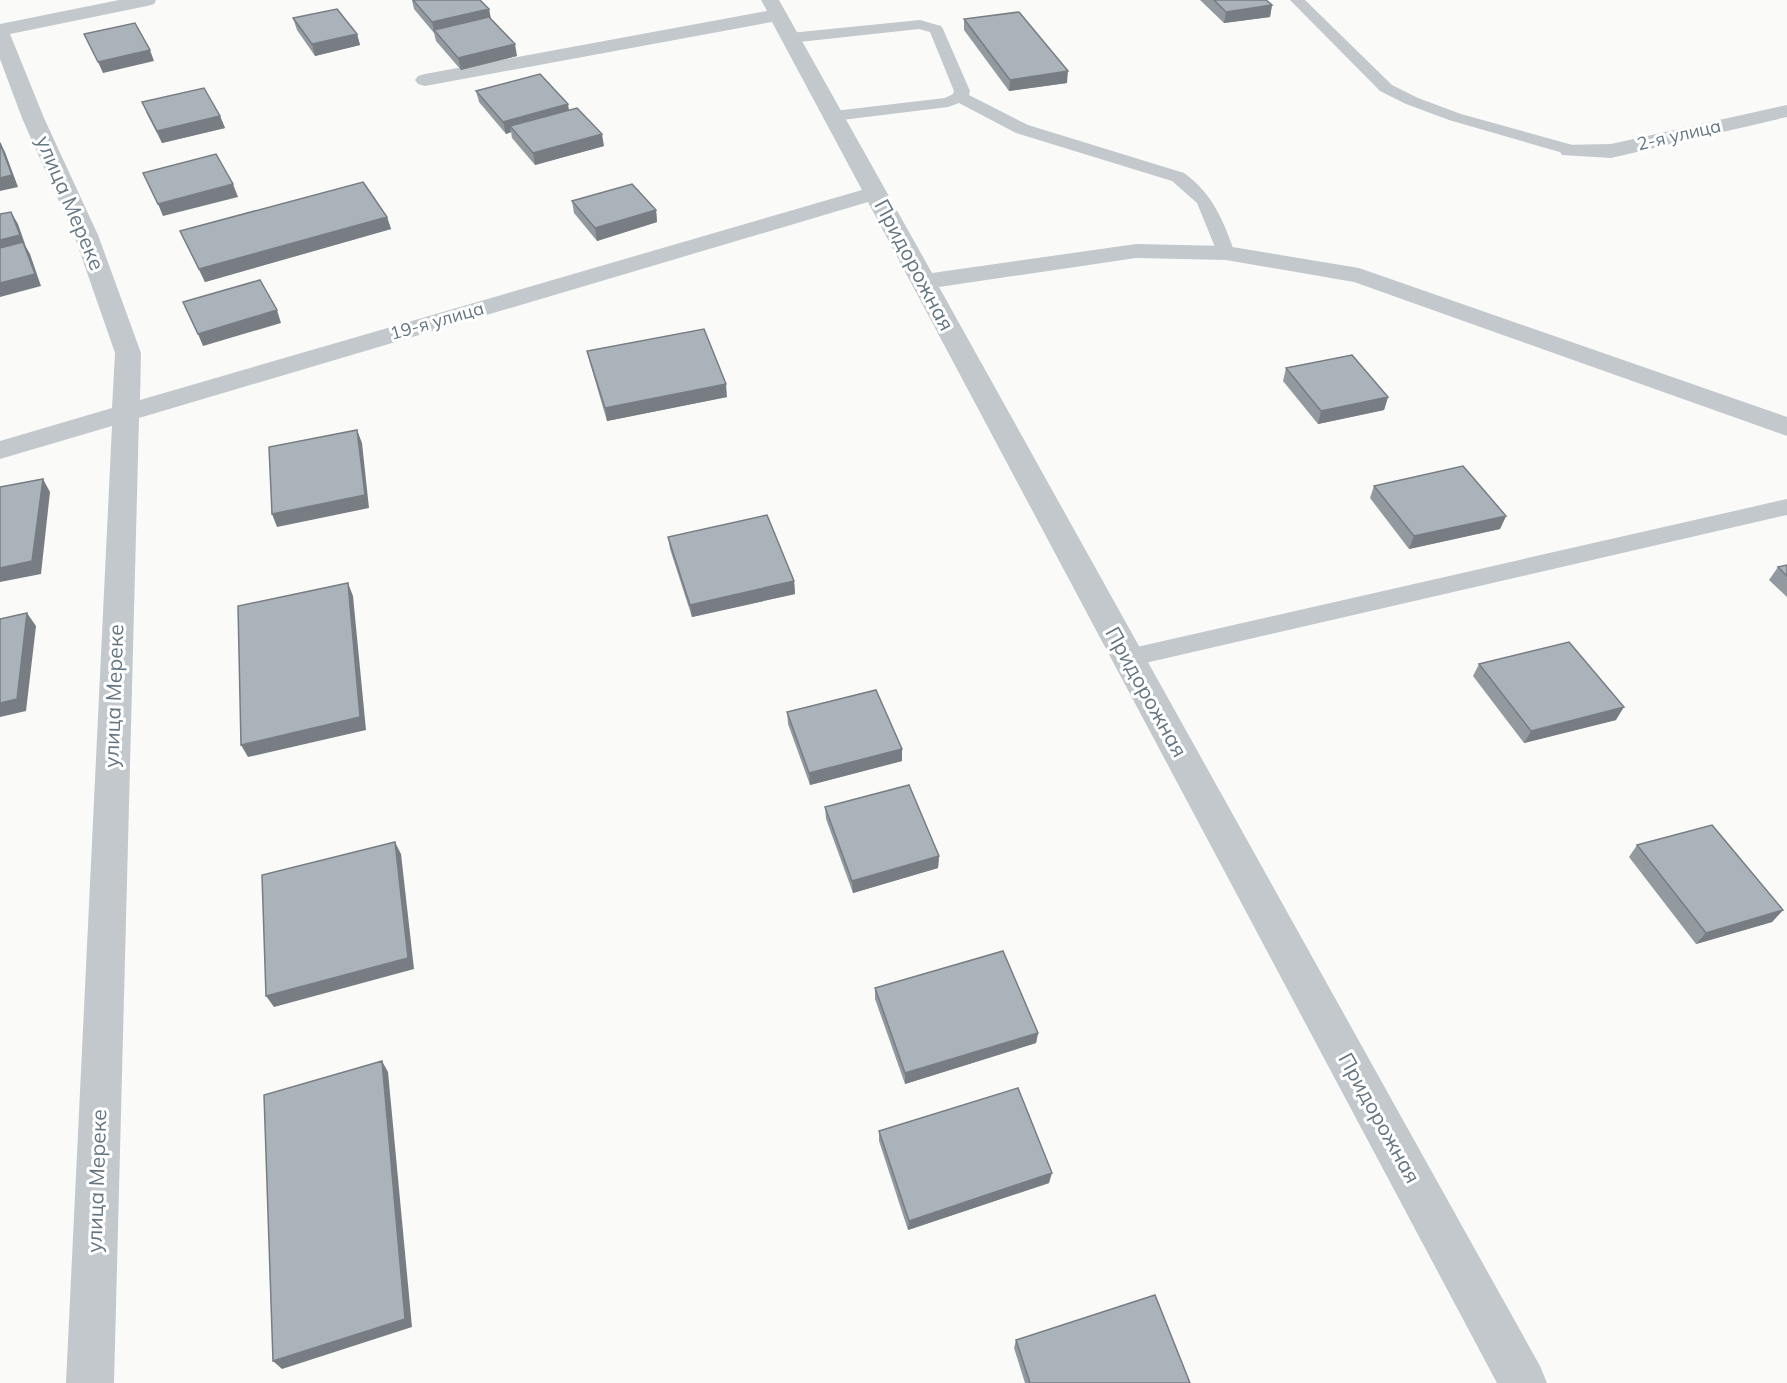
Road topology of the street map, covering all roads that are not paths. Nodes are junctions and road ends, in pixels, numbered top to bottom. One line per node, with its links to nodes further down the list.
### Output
1 (147, 0): 4 (street)
2 (1297, 0): 9 (lane)
3 (779, 18): 5 (street); 6 (lane); 8 (street, Придорожная)
4 (0, 31): 13 (street, улица Мереке)
5 (425, 81)
6 (960, 97): 8 (lane); 11 (lane)
7 (1787, 111): 9 (street, 2-я улица)
8 (834, 116): 10 (street, Придорожная)
9 (1570, 150)
10 (875, 193): 12 (street, Придорожная); 13 (street, 19-я улица)
11 (1226, 253): 12 (street); 14 (street)
12 (923, 282): 17 (street, Придорожная)
13 (124, 413): 15 (street, 19-я улица); 18 (street, улица Мереке)
14 (1787, 427)
15 (0, 450)
16 (1787, 507): 17 (lane)
17 (1128, 658): 19 (street, Придорожная)
18 (90, 1383)
19 (1523, 1383)

